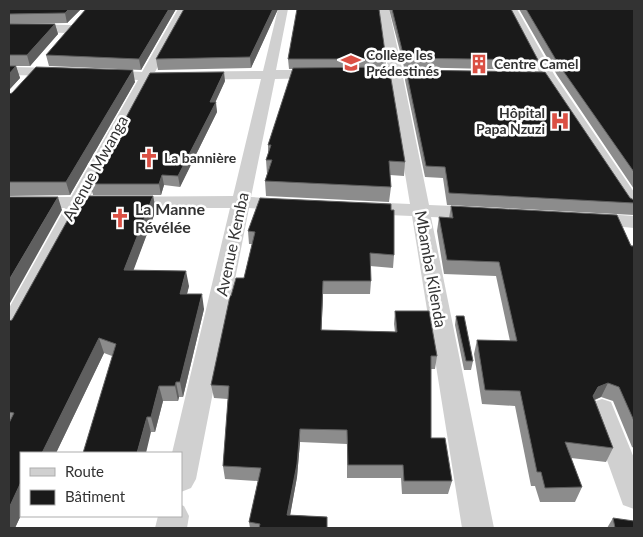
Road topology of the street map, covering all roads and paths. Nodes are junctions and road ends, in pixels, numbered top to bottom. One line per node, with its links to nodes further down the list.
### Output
1 (183, 9): 16 (street, Avenue Mwanga)
2 (283, 9): 14 (street, Avenue Kemba)
3 (384, 9): 11 (street, Mbamba Kilenda)
4 (512, 9): 17 (street)
5 (9, 28): 6 (street)
6 (59, 43)
7 (47, 57): 9 (street)
8 (9, 71): 9 (street)
9 (35, 71): 10 (street); 18 (street)
10 (72, 73)
11 (395, 73): 12 (street); 14 (street); 25 (street, Mbamba Kilenda)
12 (450, 73)
13 (90, 74): 16 (street)
14 (269, 74): 16 (street); 20 (street, Avenue Kemba)
15 (528, 75): 17 (street)
16 (146, 76): 22 (street, Avenue Mwanga)
17 (548, 76): 19 (street)
18 (22, 86)
19 (631, 196)
20 (241, 202): 22 (street); 23 (street); 31 (street, Avenue Kemba)
21 (9, 203): 22 (street)
22 (76, 203): 29 (street, Avenue Mwanga)
23 (301, 205)
24 (351, 207): 25 (street)
25 (420, 210): 26 (street); 33 (street, Mbamba Kilenda)
26 (498, 214)
27 (576, 219): 28 (street)
28 (634, 222)
29 (9, 328)
30 (602, 410): 32 (street)
31 (182, 474)
32 (634, 495)
33 (478, 528)

